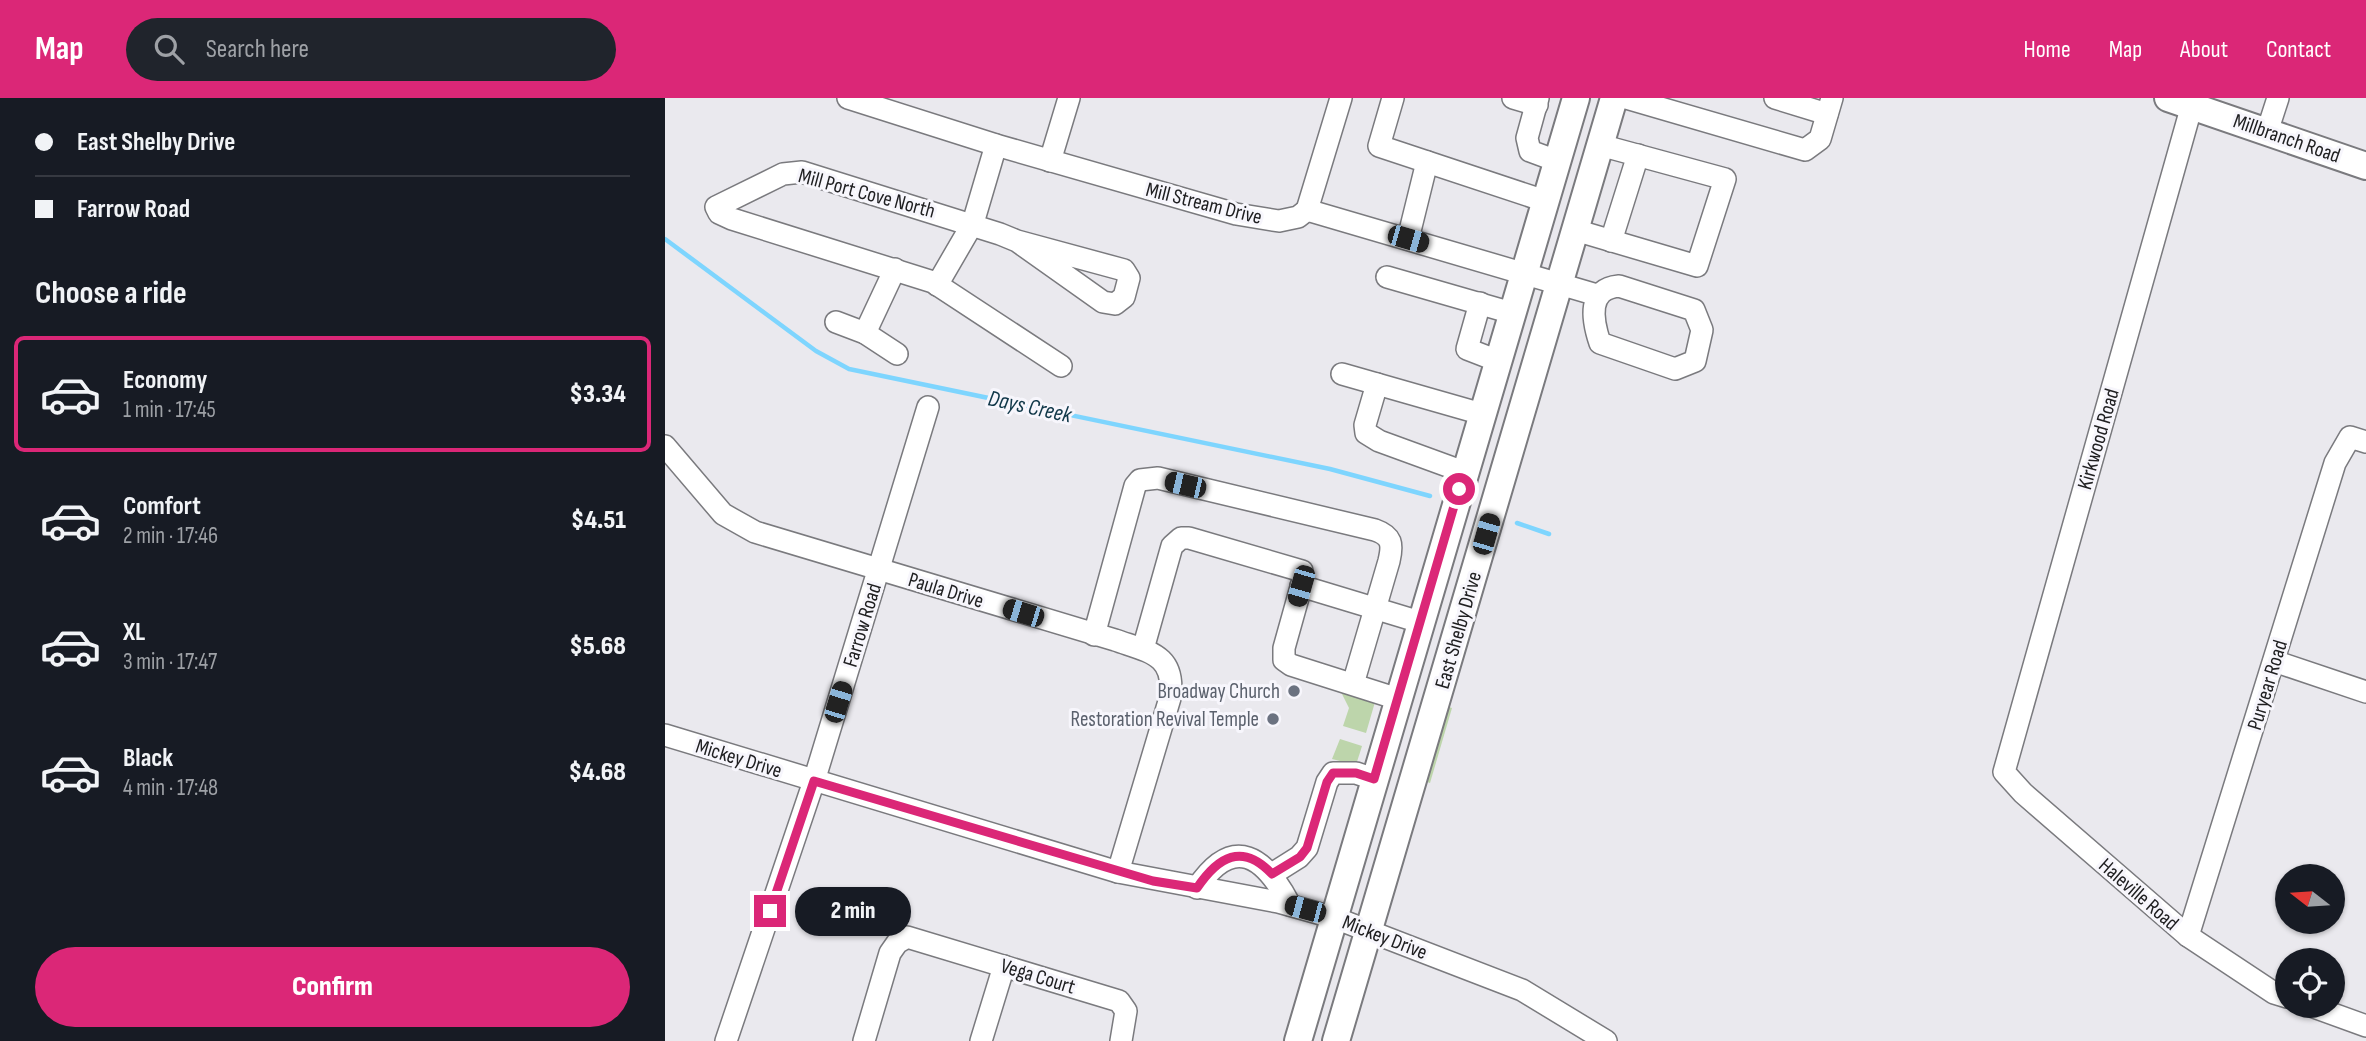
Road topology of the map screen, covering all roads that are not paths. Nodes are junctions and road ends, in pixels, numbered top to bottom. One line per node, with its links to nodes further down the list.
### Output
1 (848, 98): 16 (street, Mill Stream Drive)
2 (1069, 98): 19 (street)
3 (1341, 98): 24 (street)
4 (1393, 98): 21 (street)
5 (1513, 98): 11 (street)
6 (1576, 98): 20 (main road, East Shelby Drive)
7 (1614, 98): 17 (main road, East Shelby Drive)
8 (1626, 98): 13 (street)
9 (1775, 98): 14 (street)
10 (2278, 98): 15 (street)
11 (1537, 101): 20 (street)
12 (2193, 102): 15 (main road, Millbranch Road); 61 (street, Kirkwood Road)
13 (1669, 104): 14 (street)
14 (1830, 106)
15 (2267, 132): 22 (main road, Millbranch Road)
16 (996, 145): 19 (street, Mill Stream Drive); 25 (street)
17 (1600, 145): 18 (street); 26 (main road, East Shelby Drive)
18 (1637, 155): 29 (street); 29 (street)
19 (1051, 161): 24 (street, Mill Stream Drive)
20 (1557, 161): 23 (main road, East Shelby Drive)
21 (1427, 162): 23 (street); 27 (street)
22 (2366, 166)
23 (1545, 201): 31 (main road, East Shelby Drive)
24 (1307, 210): 27 (street)
25 (973, 223): 28 (street, Mill Port Cove North); 30 (street, Mill Port Cove North); 34 (street)
26 (1575, 230): 29 (street); 33 (main road, East Shelby Drive)
27 (1408, 239): 31 (street)
28 (1017, 241): 28 (street)
29 (1611, 241)
30 (895, 269): 34 (street); 39 (street)
31 (1523, 273): 33 (street); 37 (main road, East Shelby Drive)
32 (1387, 277): 36 (street)
33 (1559, 284): 35 (street); 69 (main road, East Shelby Drive)
34 (937, 285): 42 (street)
35 (1597, 295): 35 (street)
36 (1479, 303): 37 (street); 41 (street)
37 (1512, 313): 41 (main road, East Shelby Drive)
38 (836, 322): 39 (street)
39 (865, 333): 40 (street)
40 (897, 354)
41 (1498, 360): 46 (main road, East Shelby Drive)
42 (1061, 366)
43 (1342, 374): 44 (street)
44 (1377, 384): 46 (street); 49 (street)
45 (928, 407): 50 (street, Farrow Road)
46 (1482, 414): 49 (main road, East Shelby Drive)
47 (2358, 439): 56 (street, Puryear Road)
48 (665, 446): 50 (street, Paula Drive)
49 (1464, 472): 53 (main road, East Shelby Drive)
50 (879, 570): 54 (street, Paula Drive); 63 (street, Farrow Road)
51 (1301, 586): 52 (street); 55 (street); 57 (street)
52 (1375, 608): 53 (street); 54 (street); 57 (street)
53 (1420, 622): 59 (main road, East Shelby Drive)
54 (1094, 635): 55 (street, Paula Drive)
55 (1143, 649): 64 (street, Paula Drive)
56 (2274, 661): 58 (street); 70 (street, Puryear Road)
57 (1353, 684): 59 (street)
58 (2366, 692)
59 (1398, 699): 62 (main road, East Shelby Drive)
60 (665, 735): 63 (street, Mickey Drive)
61 (2004, 772): 70 (street, Haleville Road)
62 (1374, 779): 65 (street); 68 (main road, East Shelby Drive)
63 (814, 781): 64 (street, Mickey Drive); 76 (street, Farrow Road)
64 (1118, 872): 66 (street, Mickey Drive)
65 (1272, 874): 66 (street); 67 (street)
66 (1197, 888): 67 (street, Mickey Drive)
67 (1290, 905): 68 (street, Mickey Drive)
68 (1335, 918): 69 (street, Mickey Drive); 79 (main road, East Shelby Drive)
69 (1369, 930): 80 (main road, East Shelby Drive); 81 (street, Mickey Drive)
70 (2188, 936): 72 (street, Haleville Road)
71 (1004, 966): 75 (street, Vega Court); 77 (street, Vega Court); 78 (street)
72 (2275, 993)
73 (2344, 1018): 74 (street)
74 (2366, 1026)
75 (1121, 1038)
76 (726, 1041)
77 (864, 1041)
78 (981, 1041)
79 (1298, 1041)
80 (1336, 1041)
81 (1606, 1041)

